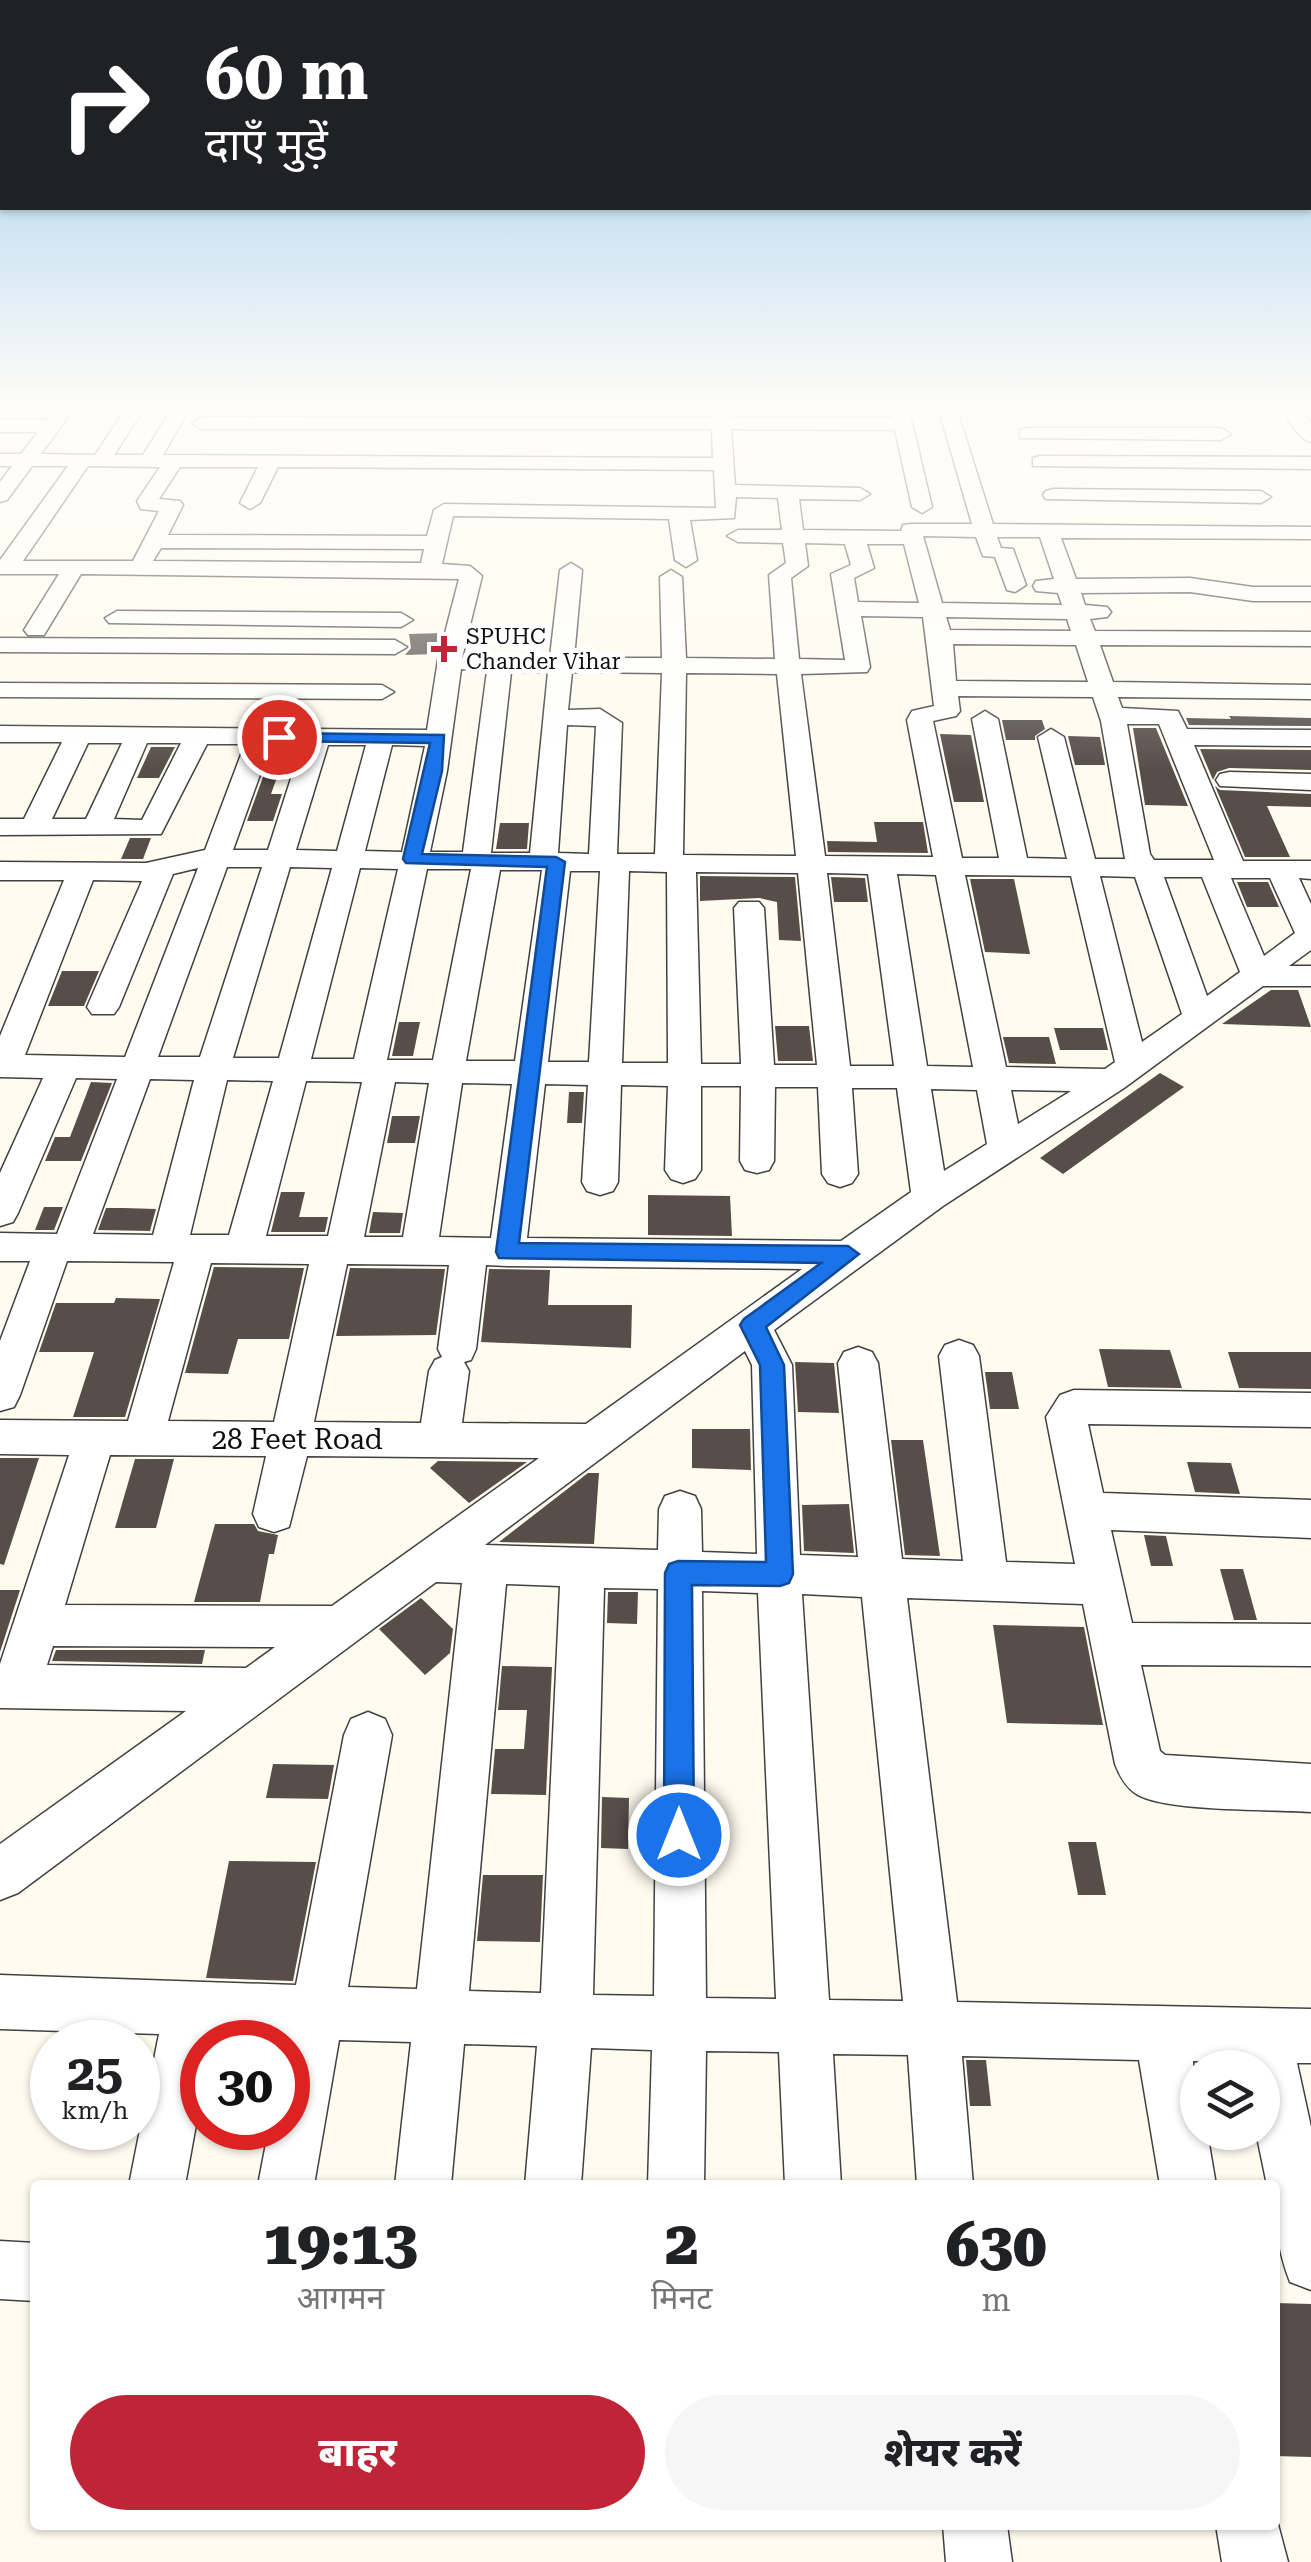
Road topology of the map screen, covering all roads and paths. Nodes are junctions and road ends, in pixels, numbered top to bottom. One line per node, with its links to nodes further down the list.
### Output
1 (35, 530): 20 (street)
2 (162, 530): 16 (street)
3 (438, 530): 17 (street)
4 (679, 530): 45 (street)
5 (791, 530): 13 (street)
6 (883, 530): 14 (street)
7 (912, 530): 35 (street)
8 (972, 530): 9 (street)
9 (975, 530): 10 (street); 18 (street)
10 (1057, 530): 11 (street); 18 (street)
11 (1214, 532): 15 (street); 19 (street)
12 (738, 536): 13 (street)
13 (792, 536): 14 (street); 47 (street)
14 (854, 537): 30 (street)
15 (1299, 538)
16 (153, 541): 17 (street); 22 (street)
17 (436, 543): 24 (street)
18 (1017, 556): 26 (street); 26 (street)
19 (1227, 556)
20 (4, 567): 21 (street)
21 (74, 568): 22 (street); 36 (street)
22 (138, 568): 23 (street)
23 (259, 569): 24 (street); 29 (street)
24 (430, 570): 65 (street)
25 (570, 570): 44 (street)
26 (1066, 586): 27 (street); 31 (street)
27 (1311, 594)
28 (112, 608): 29 (street)
29 (244, 609): 34 (street); 40 (street)
30 (848, 610): 35 (street); 47 (street)
31 (1076, 612): 32 (street); 35 (street); 37 (street)
32 (1115, 612)
33 (1311, 614): 46 (street)
34 (401, 620)
35 (936, 624): 37 (street); 49 (street)
36 (36, 630)
37 (1084, 638): 46 (street); 54 (street)
38 (1311, 639): 46 (street)
39 (0, 645): 40 (street)
40 (229, 647): 41 (street); 51 (street)
41 (394, 647)
42 (469, 664): 43 (street)
43 (500, 664): 44 (street); 77 (street)
44 (559, 665): 45 (street); 55 (street)
45 (674, 665): 47 (street); 80 (street)
46 (1220, 665): 53 (street); 54 (street)
47 (786, 666): 81 (street)
48 (614, 680): 57 (street)
49 (946, 688): 54 (street); 83 (street)
50 (0, 690): 51 (street)
51 (212, 691): 52 (street)
52 (382, 692)
53 (1311, 692)
54 (1108, 703): 67 (street); 87 (street)
55 (556, 718): 57 (street); 78 (street)
56 (984, 718): 84 (street)
57 (609, 723): 79 (street)
58 (79, 734): 59 (street); 66 (street); 71 (street)
59 (138, 736): 60 (street); 72 (street)
60 (198, 736): 61 (street); 72 (street)
61 (261, 737): 63 (street); 73 (street)
62 (1051, 737): 86 (street)
63 (317, 738): 64 (street); 74 (street)
64 (381, 738): 65 (street); 75 (street)
65 (438, 738): 76 (street)
66 (4, 742)
67 (1182, 749): 68 (street); 88 (street)
68 (1310, 762): 69 (street)
69 (1228, 780)
70 (0, 828): 71 (street)
71 (34, 828): 72 (street)
72 (96, 828)
73 (216, 858): 74 (street); 85 (street); 100 (street)
74 (280, 858): 75 (street); 101 (street)
75 (348, 859): 76 (street); 102 (street)
76 (412, 859): 77 (street); 103 (street)
77 (481, 861): 78 (street); 104 (street)
78 (550, 862): 79 (street); 105 (street)
79 (609, 862): 80 (street); 107 (street)
80 (675, 863): 81 (street); 108 (street)
81 (814, 864): 82 (street); 110 (street)
82 (881, 866): 83 (street); 111 (street)
83 (948, 866): 84 (street); 112 (street)
84 (1015, 867): 86 (street)
85 (162, 868): 91 (street); 96 (street)
86 (1083, 868): 87 (street); 106 (street)
87 (1146, 868): 88 (street); 97 (street)
88 (1222, 869): 89 (street); 94 (street)
89 (1296, 870): 94 (street)
90 (8, 871): 91 (street); 92 (street)
91 (82, 871): 98 (street)
92 (0, 906)
93 (749, 908): 109 (street)
94 (1257, 976): 95 (street); 97 (street)
95 (1311, 976)
96 (103, 1007)
97 (1199, 1017): 106 (street)
98 (2, 1066): 99 (street)
99 (64, 1067): 100 (street); 119 (street)
100 (138, 1068): 101 (street); 121 (street)
101 (213, 1068): 102 (street); 122 (street)
102 (292, 1070): 103 (street); 123 (street)
103 (374, 1070): 104 (street); 124 (street)
104 (447, 1072): 105 (street); 125 (street)
105 (527, 1072): 107 (street); 127 (street)
106 (1122, 1073): 112 (street); 113 (street)
107 (605, 1074): 108 (street); 117 (street)
108 (686, 1075): 109 (street); 115 (street)
109 (758, 1076): 110 (street); 114 (street)
110 (837, 1076): 111 (street); 116 (street)
111 (914, 1078): 112 (street); 118 (street)
112 (991, 1078): 113 (street)
113 (1006, 1151): 118 (street)
114 (757, 1161)
115 (682, 1170)
116 (840, 1174)
117 (600, 1182)
118 (930, 1197): 128 (street)
119 (0, 1213)
120 (0, 1247): 121 (street)
121 (61, 1248): 122 (street); 132 (street)
122 (182, 1248): 123 (street); 135 (street)
123 (244, 1250): 124 (street)
124 (337, 1250): 125 (street); 137 (street)
125 (419, 1251): 126 (street)
126 (469, 1252): 127 (street); 138 (street)
127 (507, 1252): 128 (street)
128 (848, 1254): 129 (street)
129 (752, 1325): 139 (street); 148 (street)
130 (960, 1356): 150 (street)
131 (858, 1363): 149 (street)
132 (0, 1396)
133 (1311, 1410): 141 (street)
134 (0, 1438): 136 (street, 28 Feet Road)
135 (143, 1438): 136 (street, 28 Feet Road); 137 (street, 28 Feet Road)
136 (94, 1439): 152 (street)
137 (289, 1439): 138 (street, 28 Feet Road); 142 (street)
138 (439, 1440): 139 (street, 28 Feet Road)
139 (593, 1441): 144 (street)
140 (680, 1509): 147 (street)
141 (1085, 1512): 143 (street); 151 (street)
142 (274, 1514)
143 (1311, 1519)
144 (428, 1562): 145 (street); 153 (street)
145 (486, 1564): 146 (street); 164 (street)
146 (583, 1568): 147 (street); 165 (street)
147 (678, 1573): 148 (street); 166 (street)
148 (780, 1574): 149 (street); 167 (street)
149 (881, 1580): 150 (street); 168 (street)
150 (986, 1582): 151 (street)
151 (1102, 1585): 154 (street)
152 (36, 1625): 153 (street); 156 (street)
153 (339, 1627): 157 (street)
154 (1115, 1644): 155 (street); 159 (street)
155 (1311, 1645)
156 (9, 1686): 157 (street)
157 (253, 1690): 160 (street)
158 (368, 1735): 163 (street)
159 (1311, 1788)
160 (0, 1875)
161 (0, 2002): 162 (street)
162 (192, 2009): 163 (street); 171 (street)
163 (318, 2013): 164 (street); 172 (street)
164 (440, 2018): 165 (street); 173 (street)
165 (566, 2022): 166 (street); 174 (street)
166 (680, 2023): 167 (street); 175 (street)
167 (804, 2025): 168 (street); 176 (street)
168 (933, 2028): 169 (street); 177 (street)
169 (1161, 2032): 170 (street); 178 (street)
170 (1287, 2036): 179 (street)
171 (158, 2180)
172 (287, 2180)
173 (424, 2180)
174 (553, 2180)
175 (676, 2180)
176 (813, 2180)
177 (944, 2180)
178 (1187, 2180)
179 (1311, 2261)
180 (0, 2270): 181 (street)
181 (30, 2272)
182 (976, 2530): 184 (street)
183 (1249, 2530): 185 (street)
184 (979, 2562)
185 (1255, 2562)

